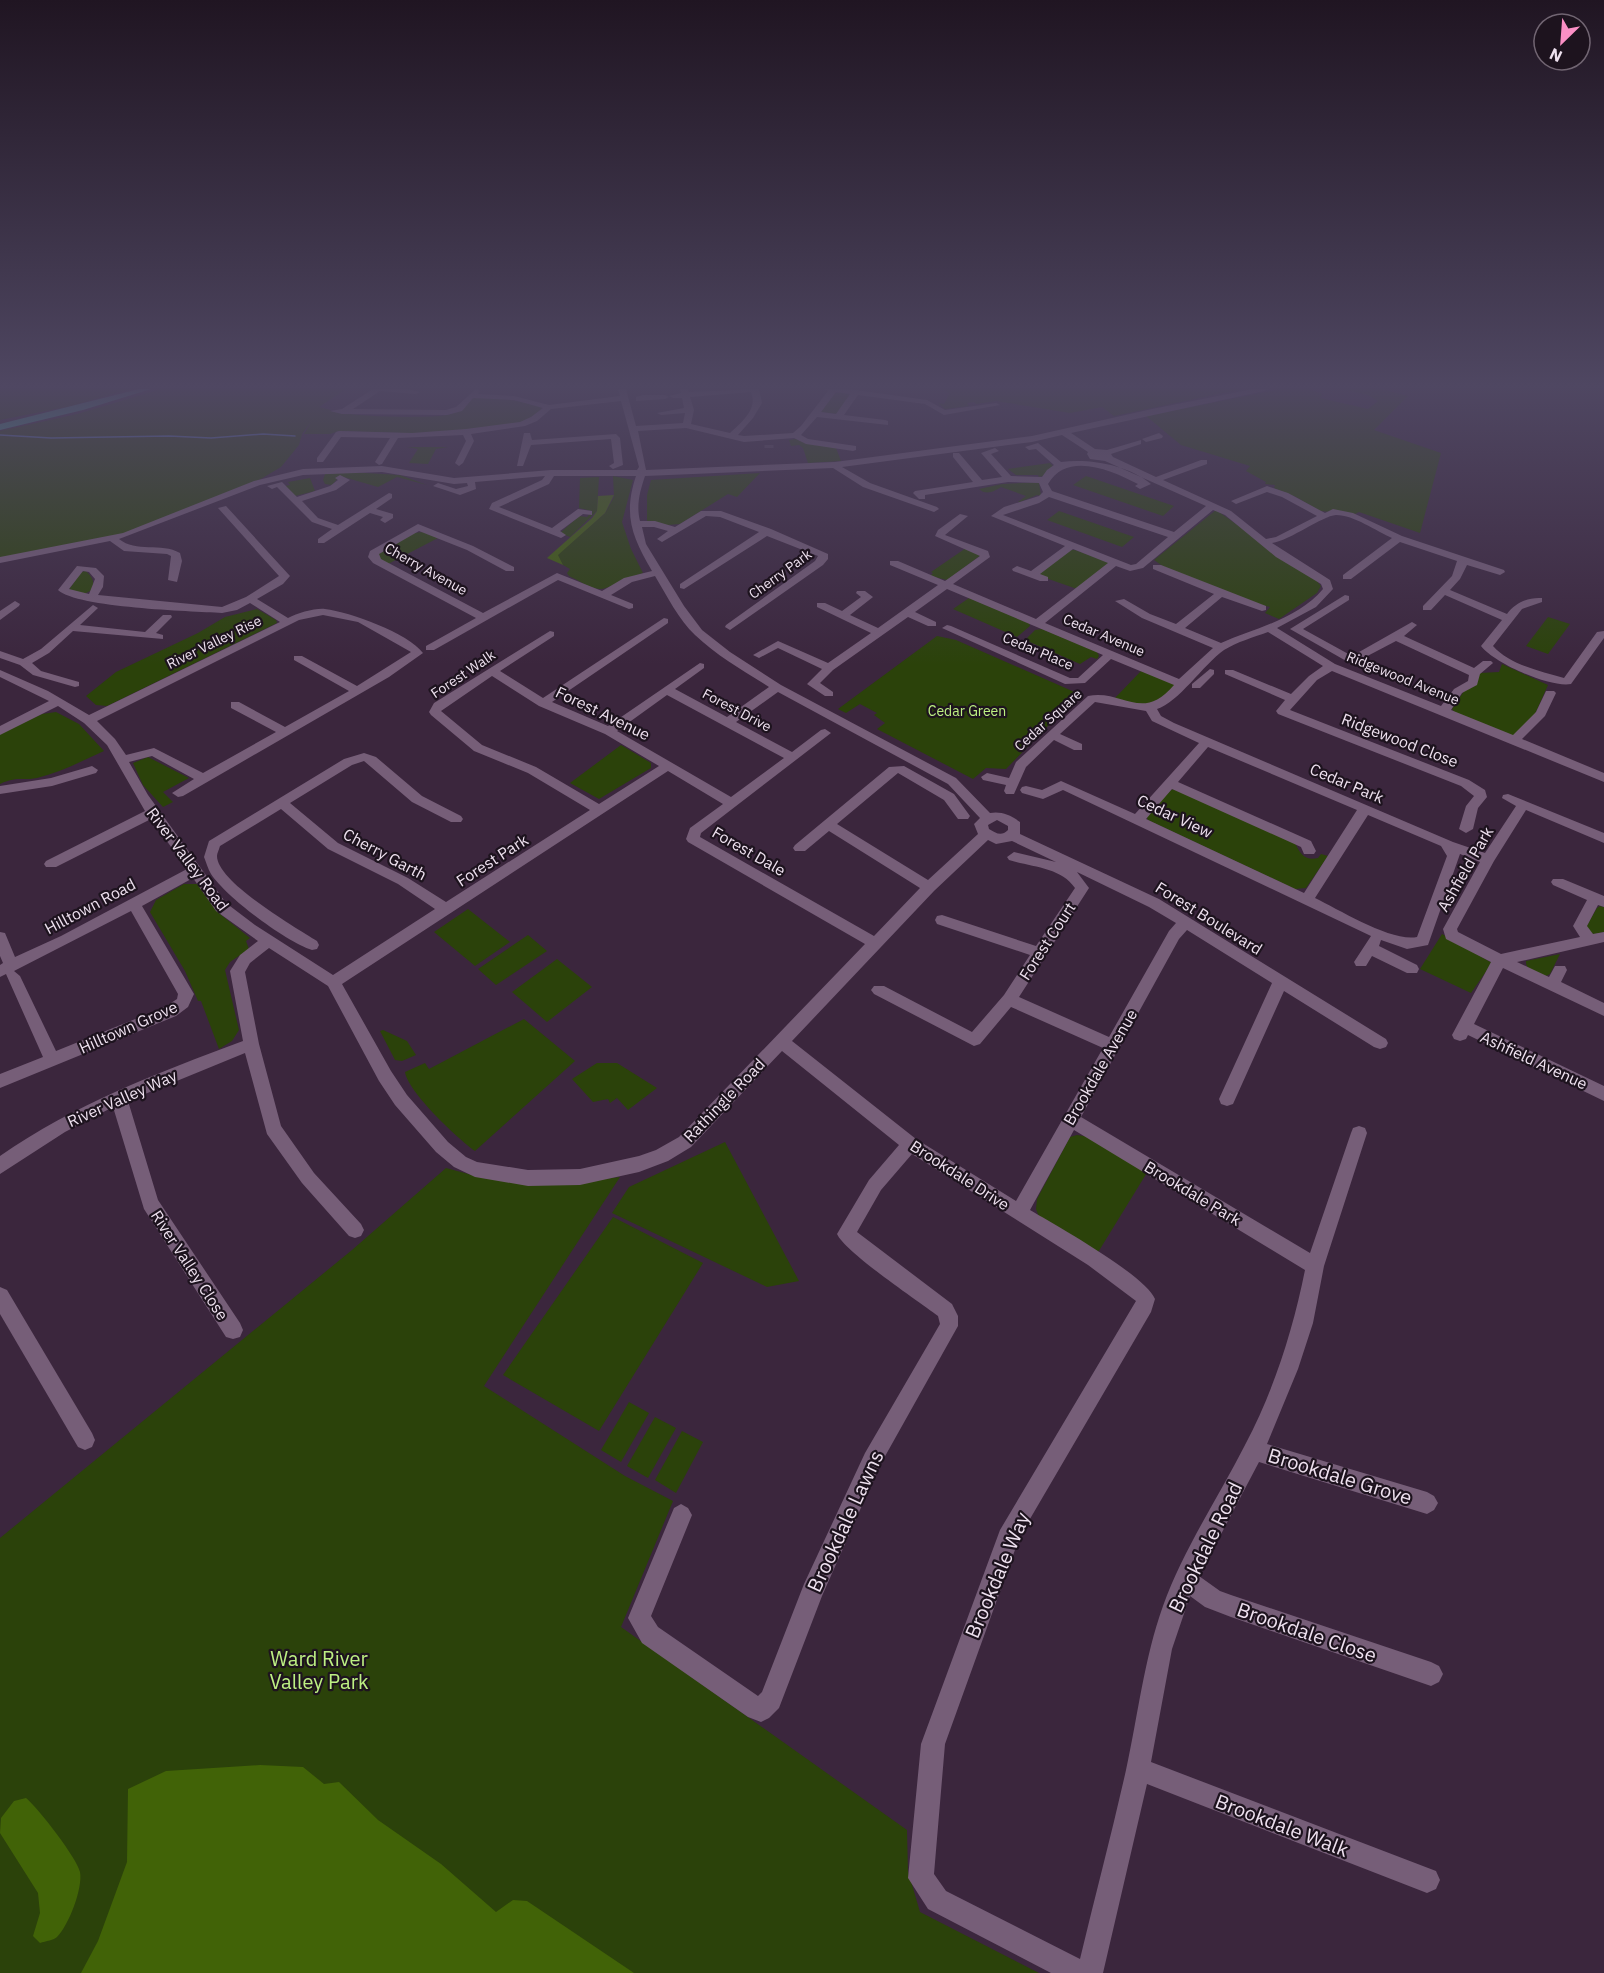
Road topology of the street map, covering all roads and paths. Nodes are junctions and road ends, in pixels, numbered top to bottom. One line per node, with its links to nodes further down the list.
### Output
1 (266, 481): 39 (street)
2 (318, 481): 17 (street)
3 (343, 481): 17 (street)
4 (418, 481): 5 (street)
5 (470, 481)
6 (547, 481): 27 (street)
7 (640, 481): 32 (street)
8 (862, 481): 25 (street)
9 (978, 481): 14 (street)
10 (996, 481): 14 (street)
11 (1044, 481): 18 (street)
12 (1140, 481): 16 (street)
13 (1162, 481): 23 (street)
14 (980, 484): 20 (street)
15 (272, 486): 21 (street)
16 (1140, 486)
17 (325, 491): 21 (street)
18 (1048, 493): 37 (street); 43 (street)
19 (389, 496): 26 (street)
20 (922, 497)
21 (296, 500): 34 (street)
22 (1236, 501): 28 (street)
23 (1212, 506): 37 (street); 42 (street)
24 (223, 508): 64 (street)
25 (934, 509)
26 (369, 510): 30 (street); 34 (street)
27 (589, 513)
28 (1324, 516): 38 (street); 42 (street)
29 (957, 517): 57 (street)
30 (385, 520)
31 (405, 522): 33 (street, Cherry Avenue)
32 (636, 524): 35 (street); 52 (street)
33 (418, 527): 49 (street, Cherry Avenue); 76 (street, Cherry Avenue)
34 (340, 529): 41 (street)
35 (674, 530): 36 (street, Cherry Park); 40 (street, Cherry Park)
36 (768, 531): 58 (street); 83 (street, Cherry Park)
37 (1175, 536): 46 (street)
38 (1400, 537): 45 (street); 54 (street)
39 (112, 538): 44 (street); 56 (street)
40 (662, 539)
41 (321, 541)
42 (1263, 542): 87 (street)
43 (1071, 546): 46 (street); 53 (street)
44 (0, 560)
45 (1463, 561): 51 (street); 59 (street)
46 (1115, 562): 80 (street, Cedar Avenue)
47 (894, 563): 57 (street)
48 (1157, 567): 61 (street)
49 (510, 568)
50 (1017, 569): 53 (street)
51 (1500, 572)
52 (657, 573): 62 (street); 111 (street)
53 (1032, 575): 55 (street)
54 (1347, 577)
55 (1044, 579)
56 (173, 580)
57 (947, 585): 72 (street); 80 (street)
58 (684, 586)
59 (1443, 591): 71 (street); 77 (street)
60 (861, 593): 73 (street)
61 (1221, 593): 70 (street); 86 (street)
62 (603, 595): 69 (street); 76 (street)
63 (1345, 598): 90 (street)
64 (250, 599): 79 (street); 84 (street)
65 (1538, 600): 77 (street)
66 (1120, 601): 86 (street)
67 (15, 604): 74 (street)
68 (821, 605): 73 (street)
69 (629, 606)
70 (1262, 608)
71 (1427, 608)
72 (908, 613): 81 (street); 88 (street)
73 (843, 615): 88 (street)
74 (0, 617)
75 (167, 617): 84 (street)
76 (482, 617): 93 (street)
77 (1508, 618): 91 (street)
78 (664, 621): 118 (street)
79 (288, 622): 113 (street, River Valley Rise); 122 (street, River Valley Rise)
80 (1038, 623): 95 (street, Cedar Avenue)
81 (932, 624)
82 (1412, 625): 90 (street)
83 (730, 627)
84 (73, 628): 98 (street)
85 (947, 628): 95 (street, Cedar Place)
86 (1178, 628): 92 (street)
87 (1269, 628): 92 (street); 101 (street, Ridgewood Avenue)
88 (880, 633): 102 (street)
89 (550, 634): 103 (street, Forest Walk)
90 (1396, 637): 106 (street)
91 (1600, 640)
92 (1221, 647): 107 (street)
93 (430, 648)
94 (0, 654): 98 (street)
95 (1110, 654): 110 (street, Cedar Avenue)
96 (759, 655): 102 (street)
97 (298, 658): 113 (street)
98 (24, 663): 109 (street)
99 (1487, 663): 106 (street)
100 (700, 666): 112 (street)
101 (1331, 666): 116 (street); 121 (street, Ridgewood Avenue)
102 (829, 668): 115 (street)
103 (491, 671): 118 (street, Forest Avenue); 148 (street, Forest Walk)
104 (1229, 672): 116 (street)
105 (0, 673): 117 (street, River Valley Road)
106 (1475, 673): 121 (street)
107 (1190, 675): 108 (street); 110 (street)
108 (1203, 679)
109 (66, 684)
110 (1181, 684): 120 (street)
111 (777, 687): 123 (street); 151 (street)
112 (667, 690): 123 (street, Forest Drive); 125 (street)
113 (357, 691): 126 (street)
114 (1550, 693): 129 (street)
115 (829, 694)
116 (1292, 699): 155 (street, Ridgewood Close)
117 (57, 702): 122 (street, River Valley Road); 124 (street)
118 (543, 703): 125 (street, Forest Avenue)
119 (235, 705): 126 (street)
120 (1150, 707): 128 (street, Cedar Square); 130 (street, Cedar Park)
121 (1444, 711): 129 (street, Ridgewood Avenue)
122 (89, 720): 133 (street, River Valley Road)
123 (728, 722): 132 (street, Forest Drive)
124 (0, 731)
125 (609, 731): 134 (street, Forest Avenue)
126 (286, 732): 138 (street)
127 (825, 733): 132 (street, Forest Dale)
128 (1052, 735): 131 (street); 136 (street, Cedar Square)
129 (1515, 740): 137 (street, Ridgewood Avenue)
130 (1206, 742): 139 (street); 147 (street, Cedar Park)
131 (1078, 747)
132 (792, 757): 145 (street, Forest Dale)
133 (122, 760): 138 (street); 149 (street, River Valley Road)
134 (669, 765): 145 (street, Forest Avenue); 148 (street, Forest Park)
135 (92, 770): 140 (street)
136 (987, 777)
137 (1604, 778)
138 (204, 779): 142 (street)
139 (1170, 783): 153 (street); 161 (street, Cedar View)
140 (0, 790)
141 (1026, 790): 153 (street, Cedar View)
142 (178, 793)
143 (1508, 798): 146 (street)
144 (282, 803): 152 (street); 171 (street, Cherry Garth); 179 (street)
145 (731, 803): 178 (street, Forest Dale)
146 (1523, 805): 158 (street); 163 (street, Ashfield Park)
147 (1365, 809): 159 (street, Cedar Park); 168 (street)
148 (600, 810): 171 (street, Forest Park)
149 (153, 812): 164 (street); 165 (street, River Valley Road)
150 (963, 816): 154 (street)
151 (987, 818): 156 (street); 157 (street)
152 (456, 819)
153 (1138, 819): 168 (street, Cedar View)
154 (828, 824): 160 (street); 167 (street)
155 (1466, 829)
156 (986, 834): 157 (street); 167 (street, Rathingle Road)
157 (1012, 836): 173 (street, Forest Boulevard)
158 (1604, 838)
159 (1449, 846): 163 (street, Cedar Park); 174 (street)
160 (800, 848)
161 (1309, 851)
162 (1014, 857): 181 (street, Forest Court)
163 (1488, 860): 182 (street, Ashfield Park)
164 (51, 864)
165 (196, 870): 170 (street, Hilltown Road); 177 (street, River Valley Road)
166 (1558, 882): 169 (street)
167 (928, 887): 178 (street, Rathingle Road)
168 (1307, 899): 174 (street, Cedar View)
169 (1599, 900): 176 (street)
170 (133, 903): 186 (street, Hilltown Road); 197 (street, Hilltown Grove)
171 (446, 909): 187 (street, Forest Park)
172 (942, 920): 181 (street)
173 (1185, 923): 188 (street, Forest Boulevard); 196 (street, Brookdale Avenue)
174 (1379, 934): 180 (street)
175 (0, 937): 186 (street)
176 (1597, 938): 182 (street)
177 (268, 941): 187 (street, Rathingle Road); 195 (street)
178 (875, 943): 193 (street, Rathingle Road)
179 (312, 945)
180 (1370, 948): 183 (street); 184 (street)
181 (1038, 952): 191 (street, Forest Court)
182 (1500, 960): 189 (street); 199 (street, Ashfield Avenue)
183 (1361, 962)
184 (1412, 969)
185 (1560, 970): 189 (street)
186 (8, 971): 197 (street)
187 (333, 982): 193 (street, Rathingle Road)
188 (1280, 982): 194 (street, Forest Boulevard); 201 (street)
189 (1552, 984): 192 (street)
190 (879, 990): 191 (street, Forest Court)
191 (1009, 999): 196 (street, Forest Court)
192 (1604, 1010)
193 (781, 1041): 204 (street, Brookdale Drive)
194 (1380, 1043)
195 (251, 1044): 200 (street, River Valley Way); 207 (street)
196 (1113, 1046): 202 (street, Brookdale Avenue)
197 (52, 1060): 198 (street, Hilltown Grove)
198 (0, 1081)
199 (1604, 1094)
200 (118, 1096): 205 (street, River Valley Way); 211 (street, River Valley Close)
201 (1227, 1100)
202 (1070, 1119): 206 (street, Brookdale Avenue); 208 (street, Brookdale Park)
203 (1359, 1133): 208 (street, Brookdale Road)
204 (910, 1144): 206 (street, Brookdale Drive); 215 (street, Brookdale Lawns)
205 (0, 1166)
206 (1019, 1213): 210 (street, Brookdale Drive)
207 (355, 1230)
208 (1315, 1266): 213 (street, Brookdale Road)
209 (0, 1296): 212 (street)
210 (1146, 1299): 220 (street, Brookdale Way)
211 (233, 1330)
212 (85, 1440)
213 (1254, 1450): 214 (street, Brookdale Grove); 216 (street, Brookdale Road)
214 (1427, 1503)
215 (681, 1515)
216 (1186, 1580): 217 (street, Brookdale Close); 218 (street, Brookdale Road)
217 (1431, 1674)
218 (1138, 1769): 219 (street, Brookdale Walk); 221 (street, Brookdale Road)
219 (1426, 1880)
220 (1079, 1973)
221 (1090, 1973)

